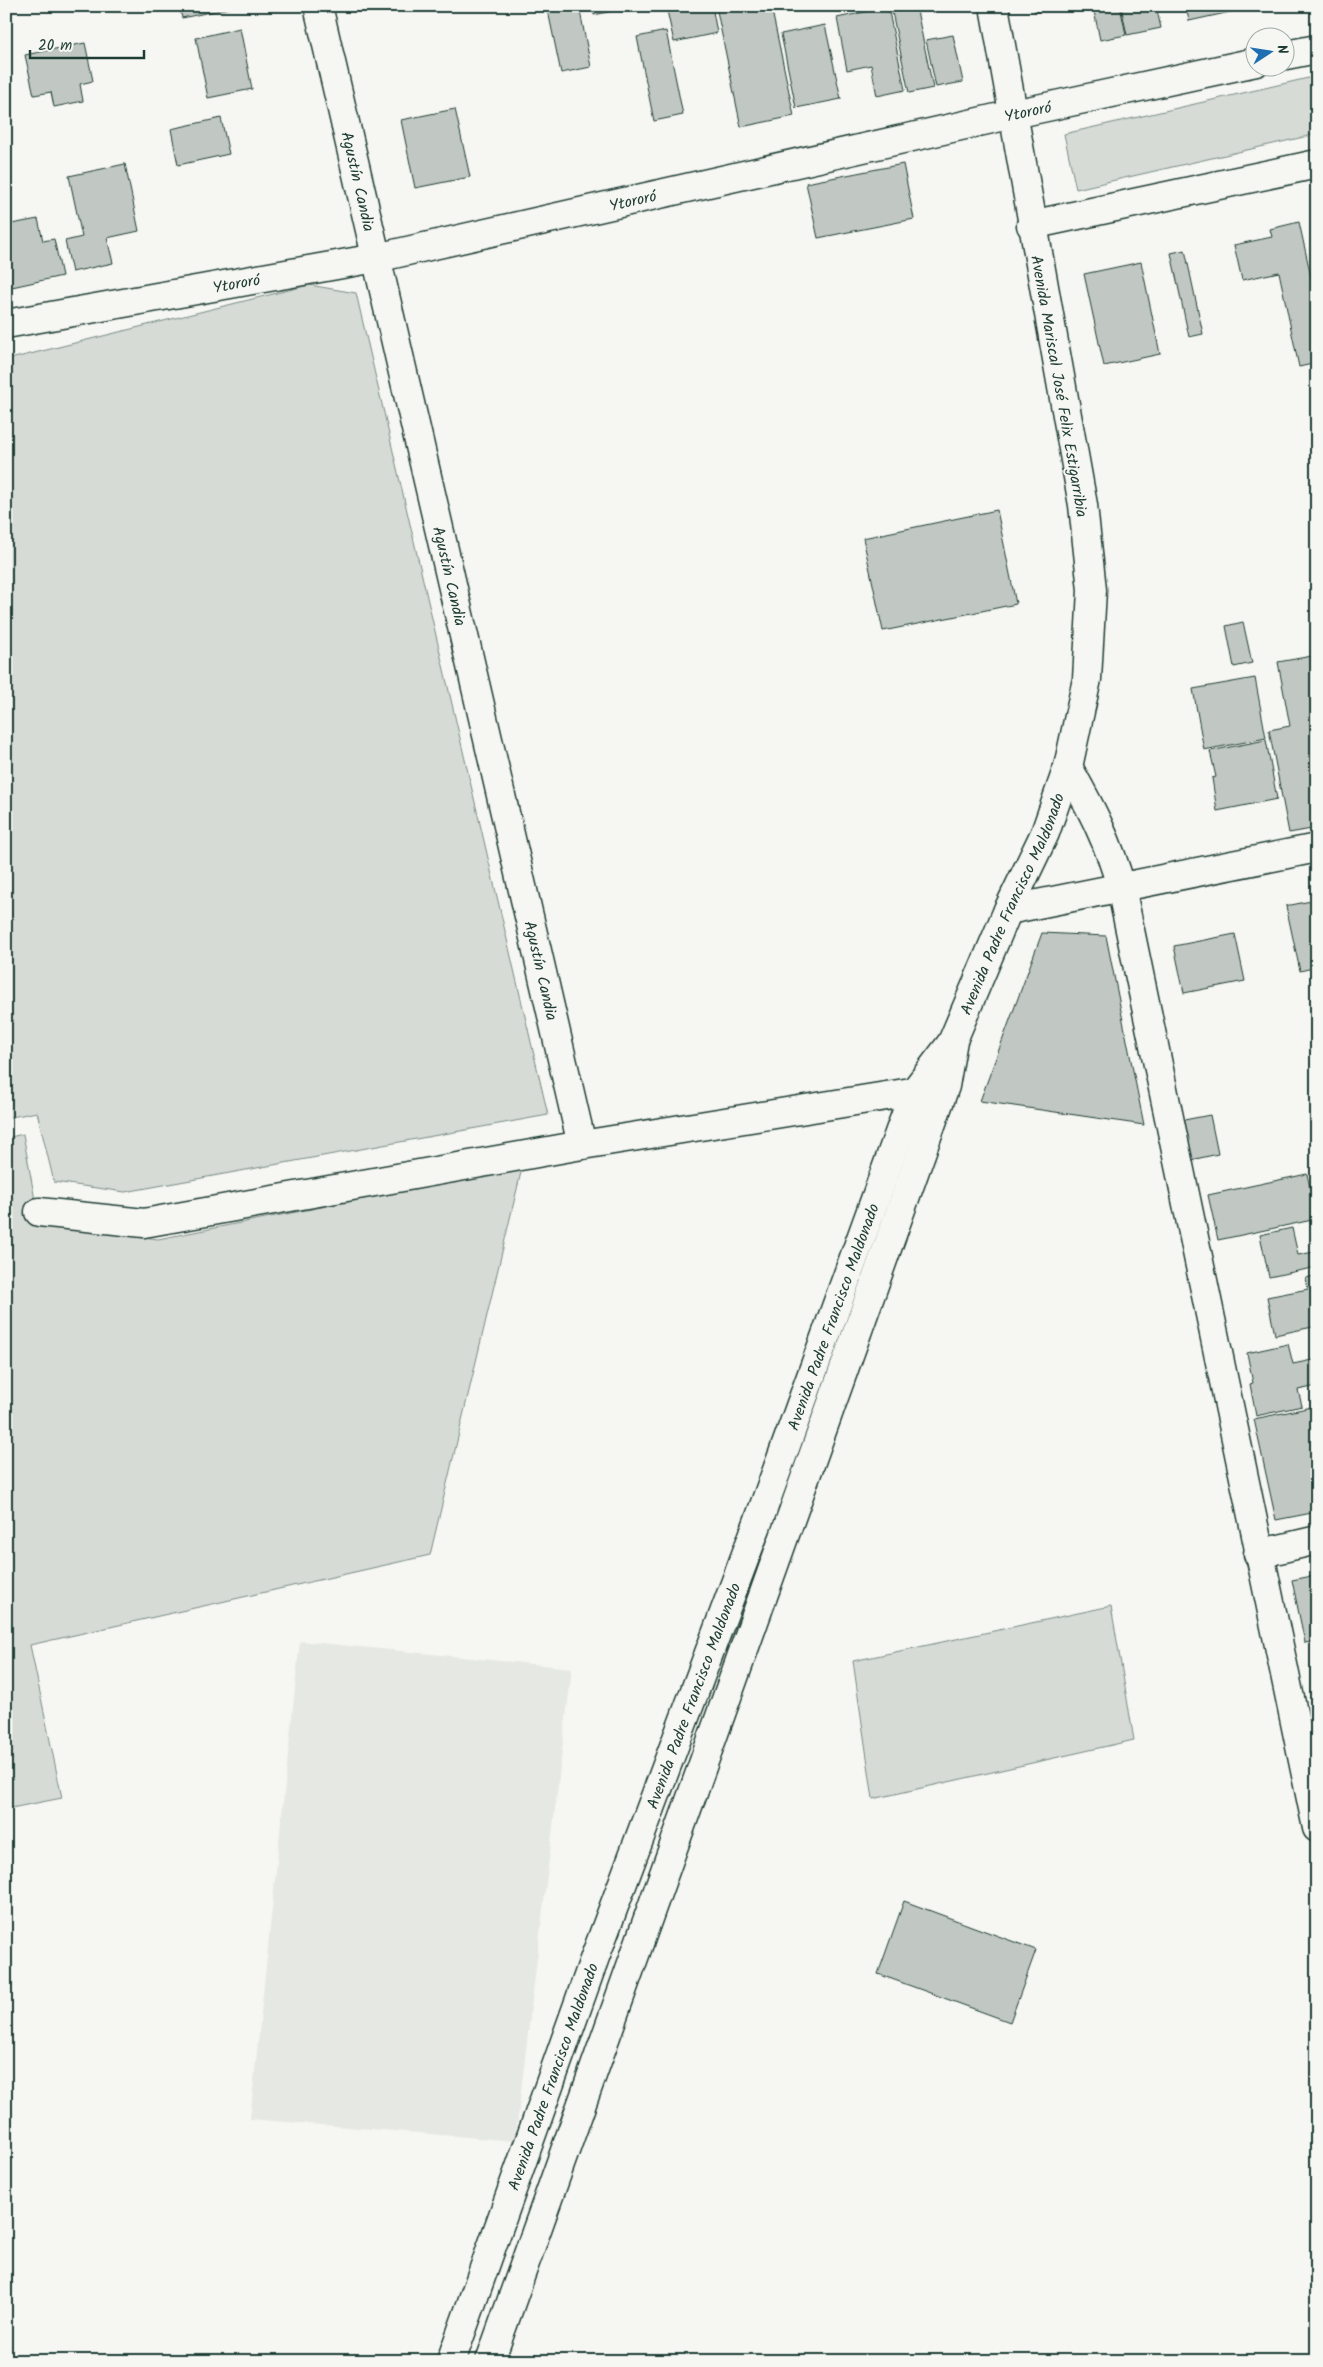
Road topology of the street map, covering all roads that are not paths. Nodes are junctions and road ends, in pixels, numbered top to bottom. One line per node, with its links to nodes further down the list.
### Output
1 (318, 6): 9 (street, Agustín Candia)
2 (994, 6): 6 (street, Avenida Mariscal José Felix Estigarribia)
3 (1317, 49): 4 (street)
4 (1296, 53)
5 (1246, 64): 6 (street, Ytororó)
6 (1014, 114): 8 (street, Avenida Mariscal José Felix Estigarribia); 9 (street, Ytororó)
7 (1317, 164): 8 (street)
8 (1031, 225): 11 (street, Avenida Mariscal José Felix Estigarribia)
9 (376, 258): 10 (street, Ytororó); 18 (street, Agustín Candia)
10 (6, 324)
11 (1068, 767): 13 (street); 14 (street, Avenida Padre Francisco Maldonado)
12 (1317, 848): 13 (street)
13 (1121, 887): 14 (street); 21 (street)
14 (1008, 910): 15 (street, Avenida Padre Francisco Maldonado)
15 (953, 1040): 16 (street, Avenida Padre Francisco Maldonado); 17 (street, Avenida Padre Francisco Maldonado)
16 (945, 1086): 17 (street); 24 (street, Avenida Padre Francisco Maldonado)
17 (914, 1092): 18 (street); 23 (street, Avenida Padre Francisco Maldonado)
18 (582, 1145): 19 (street)
19 (39, 1212)
20 (1317, 1540): 21 (street)
21 (1258, 1554): 22 (street)
22 (1317, 1828)
23 (451, 2361)
24 (490, 2361)

